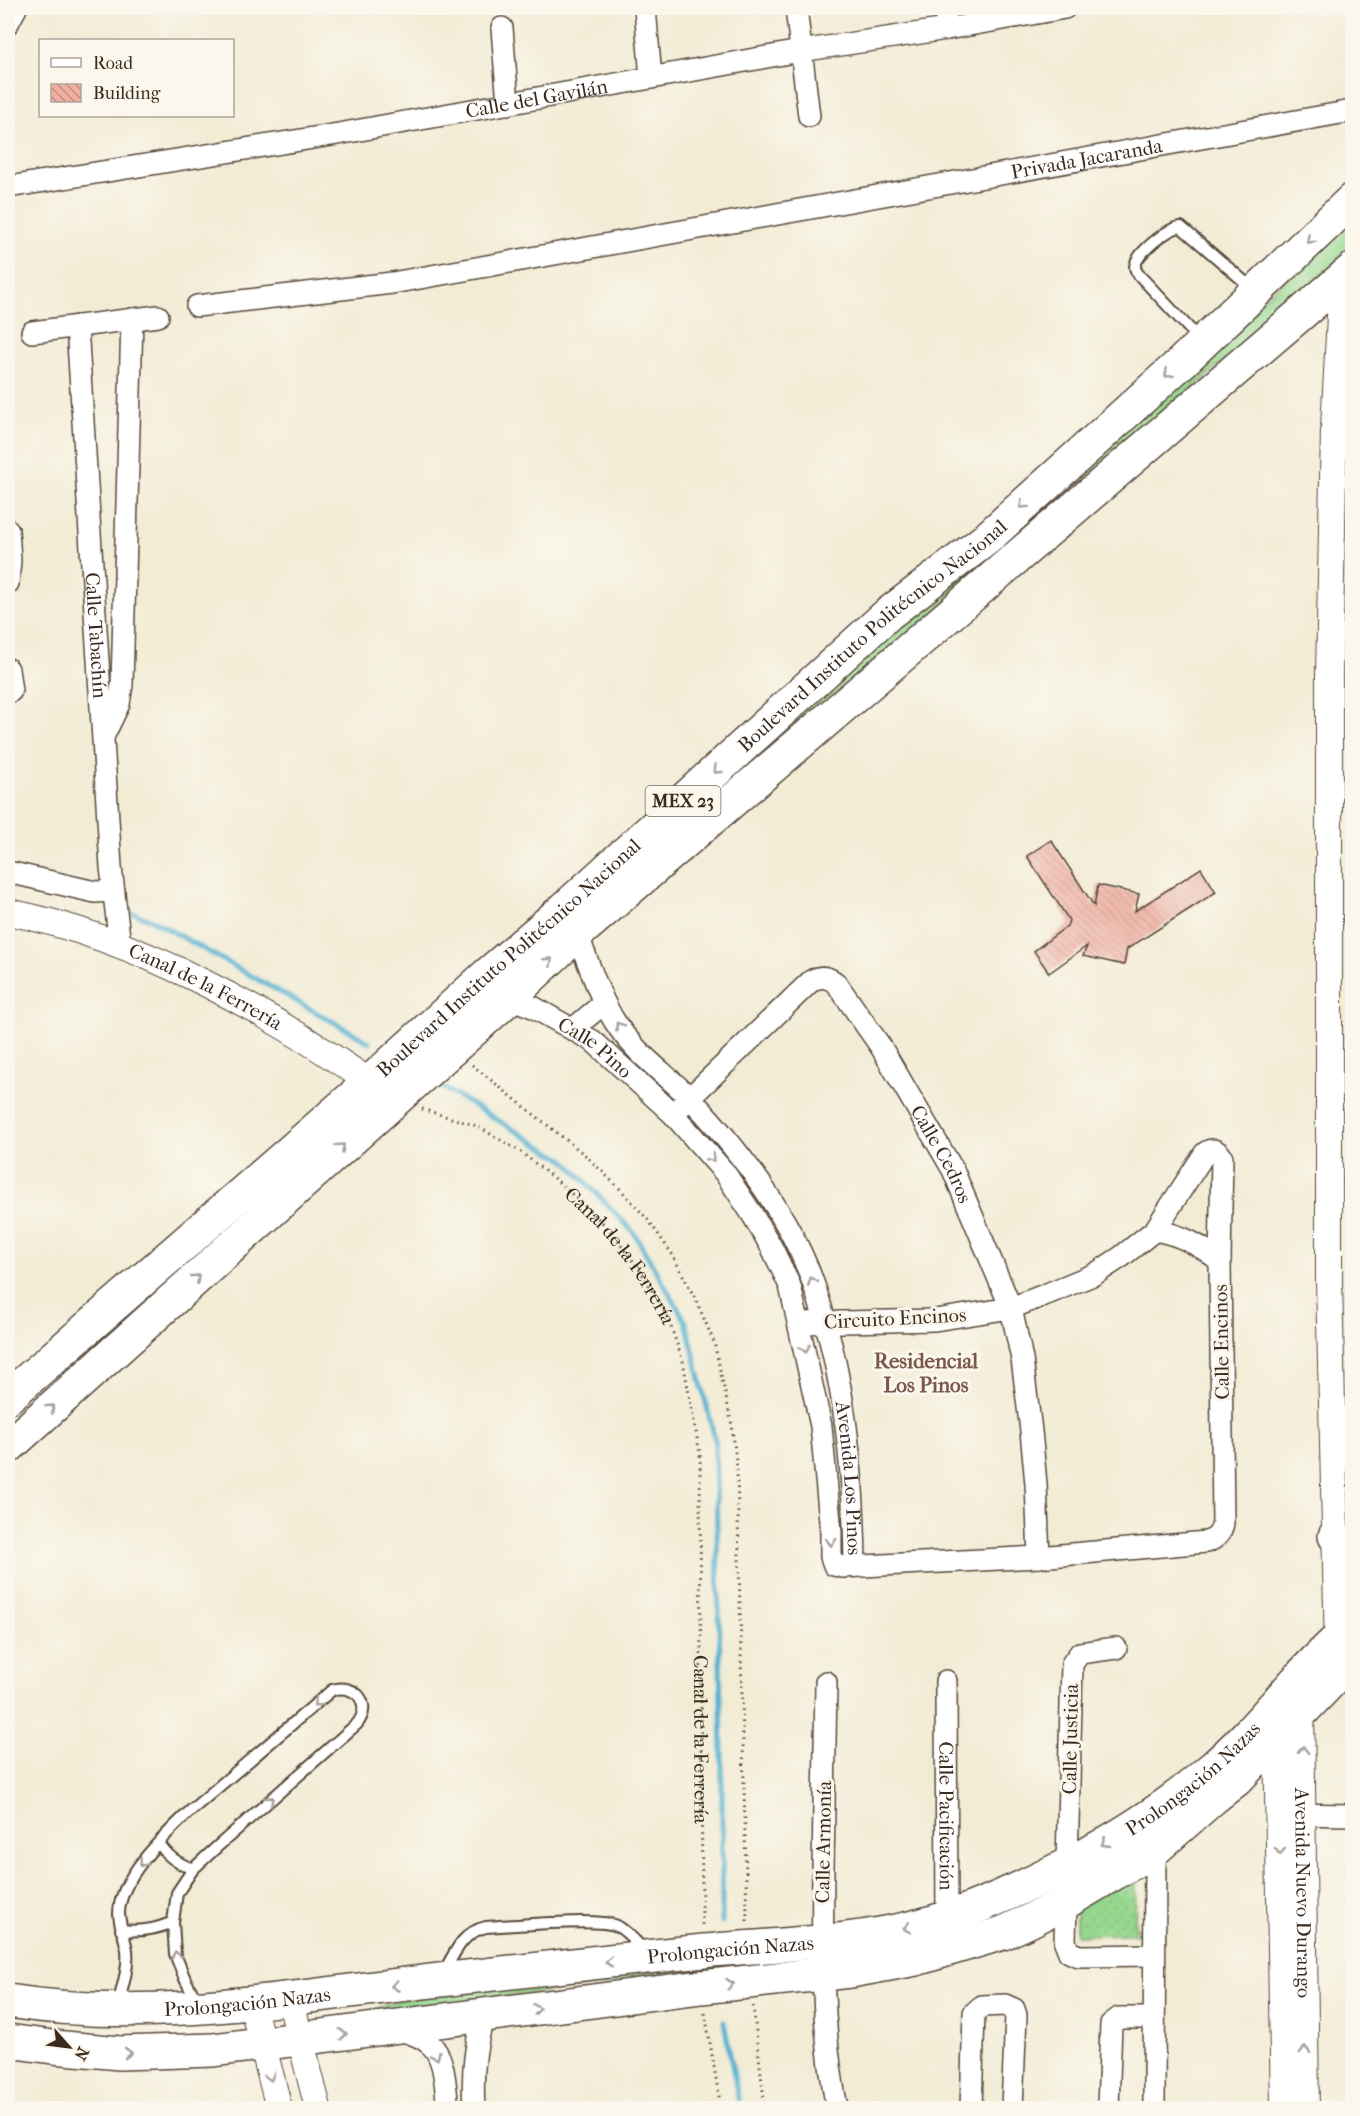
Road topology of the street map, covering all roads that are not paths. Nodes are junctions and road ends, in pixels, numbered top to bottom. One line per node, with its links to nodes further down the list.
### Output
1 (16, 8): 6 (street)
2 (645, 8): 10 (street)
3 (796, 8): 9 (street)
4 (945, 8): 8 (street)
5 (1065, 8): 8 (street, Calle del Gavilán)
6 (8, 23)
7 (502, 28): 11 (street)
8 (947, 29): 9 (street, Calle del Gavilán)
9 (800, 51): 10 (street, Calle del Gavilán); 13 (street)
10 (651, 78): 11 (street, Calle del Gavilán)
11 (508, 104): 14 (street, Calle del Gavilán)
12 (1353, 111): 18 (street, Privada Jacaranda)
13 (809, 116)
14 (8, 187)
15 (1353, 200): 17 (main road, Boulevard Instituto Politécnico Nacional / MEX 23, one-way to 17)
16 (1347, 274): 32 (main road, Boulevard Instituto Politécnico Nacional / MEX 23); 50 (street)
17 (1256, 291): 23 (main road, Boulevard Instituto Politécnico Nacional / MEX 23); 23 (lane)
18 (197, 306)
19 (158, 316): 20 (street)
20 (132, 319): 21 (street); 28 (street)
21 (76, 326): 22 (street); 28 (street, Calle Tabachín)
22 (32, 332)
23 (1202, 342): 32 (main road, Boulevard Instituto Politécnico Nacional / MEX 23, one-way to 32)
24 (8, 530): 25 (street)
25 (8, 583)
26 (8, 669): 27 (street)
27 (11, 691)
28 (104, 735): 30 (street, Calle Tabachín)
29 (8, 872): 30 (street)
30 (115, 902): 33 (street, Calle Tabachín)
31 (8, 912): 33 (street, Canal de la Ferrería)
32 (570, 922): 34 (main road, Boulevard Instituto Politécnico Nacional / MEX 23, one-way to 32); 35 (street, Calle Pino); 39 (main road, Boulevard Instituto Politécnico Nacional / MEX 23)
33 (120, 946): 39 (street, Canal de la Ferrería)
34 (509, 998): 36 (street, Calle Pino); 39 (main road, Boulevard Instituto Politécnico Nacional / MEX 23)
35 (604, 1003): 36 (street); 37 (street, Calle Pino, one-way to 35)
36 (573, 1029): 38 (street, Calle Pino)
37 (636, 1049): 38 (street); 40 (street, Calle Pino)
38 (618, 1063): 41 (street, Calle Pino)
39 (382, 1091): 48 (main road, Boulevard Instituto Politécnico Nacional / MEX 23); 49 (main road, Boulevard Instituto Politécnico Nacional / MEX 23, one-way to 39)
40 (689, 1097): 41 (street, Calle Cedros); 45 (street, Calle Cedros); 46 (street, Avenida Los Pinos, one-way to 40)
41 (673, 1114): 47 (street, Avenida Los Pinos, one-way to 47)
42 (1214, 1150): 43 (street, Circuito Encinos); 44 (street, Calle Encinos)
43 (1155, 1230): 44 (street); 45 (street, Circuito Encinos)
44 (1220, 1261): 51 (street, Calle Encinos)
45 (1011, 1308): 46 (street, Circuito Encinos); 51 (street, Calle Cedros)
46 (824, 1321): 47 (street, Circuito Encinos); 52 (street, Avenida Los Pinos)
47 (799, 1323): 52 (street, Avenida Los Pinos, one-way to 52)
48 (8, 1397)
49 (8, 1447)
50 (1344, 1545): 54 (street)
51 (1039, 1557): 52 (street)
52 (855, 1566)
53 (1116, 1648): 62 (street, Calle Justicia)
54 (1345, 1650): 57 (main road, Prolongación Nazas); 57 (main road, Prolongación Nazas)
55 (946, 1681): 65 (street, Calle Pacificación)
56 (826, 1682): 68 (street, Calle Armonía)
57 (1284, 1720): 58 (street, Avenida Nuevo Durango); 58 (street, Avenida Nuevo Durango, one-way to 57); 61 (main road, Prolongación Nazas); 62 (main road, Prolongación Nazas, one-way to 62)
58 (1291, 1814): 59 (street); 94 (street, Avenida Nuevo Durango, one-way to 94); 95 (street, Avenida Nuevo Durango, one-way to 58)
59 (1353, 1815)
60 (159, 1843): 63 (lane); 63 (lane, one-way to 60); 67 (lane, one-way to 67)
61 (1155, 1849): 64 (main road, Prolongación Nazas); 70 (street)
62 (1068, 1865): 64 (street, Calle Justicia); 65 (main road, Prolongación Nazas)
63 (193, 1869): 66 (lane)
64 (1066, 1902): 69 (main road, Prolongación Nazas); 70 (street, Calle Justicia)
65 (947, 1917): 68 (main road, Prolongación Nazas, one-way to 68); 69 (street, Calle Pacificación)
66 (173, 1922): 67 (lane); 77 (lane, one-way to 66)
67 (121, 1930): 78 (lane)
68 (822, 1941): 71 (main road, Prolongación Nazas); 72 (street, Calle Armonía)
69 (947, 1950): 72 (main road, Prolongación Nazas)
70 (1153, 1955): 80 (street)
71 (651, 1958): 73 (main road, Prolongación Nazas, one-way to 73); 73 (lane)
72 (823, 1974): 79 (main road, Prolongación Nazas, one-way to 72); 89 (street, Calle Armonía)
73 (439, 1980): 74 (main road, Prolongación Nazas, one-way to 74)
74 (290, 2000): 76 (main road, Prolongación Nazas); 82 (street)
75 (8, 2001): 78 (main road, Prolongación Nazas)
76 (252, 2004): 77 (main road, Prolongación Nazas); 84 (street)
77 (200, 2008): 78 (main road, Prolongación Nazas)
78 (117, 2011)
79 (484, 2016): 81 (main road, Prolongación Nazas); 88 (street)
80 (1154, 2018): 92 (street); 93 (street)
81 (393, 2028): 82 (main road, Prolongación Nazas, one-way to 81); 87 (street, one-way to 87)
82 (299, 2040): 84 (main road, Prolongación Nazas); 86 (street)
83 (8, 2041): 84 (main road, Prolongación Nazas, one-way to 84)
84 (261, 2045): 85 (street, one-way to 85)
85 (279, 2109)
86 (318, 2109)
87 (448, 2109)
88 (474, 2109)
89 (837, 2109)
90 (971, 2109): 91 (street)
91 (1012, 2109)
92 (1107, 2109)
93 (1154, 2109)
94 (1284, 2109)
95 (1306, 2109)

